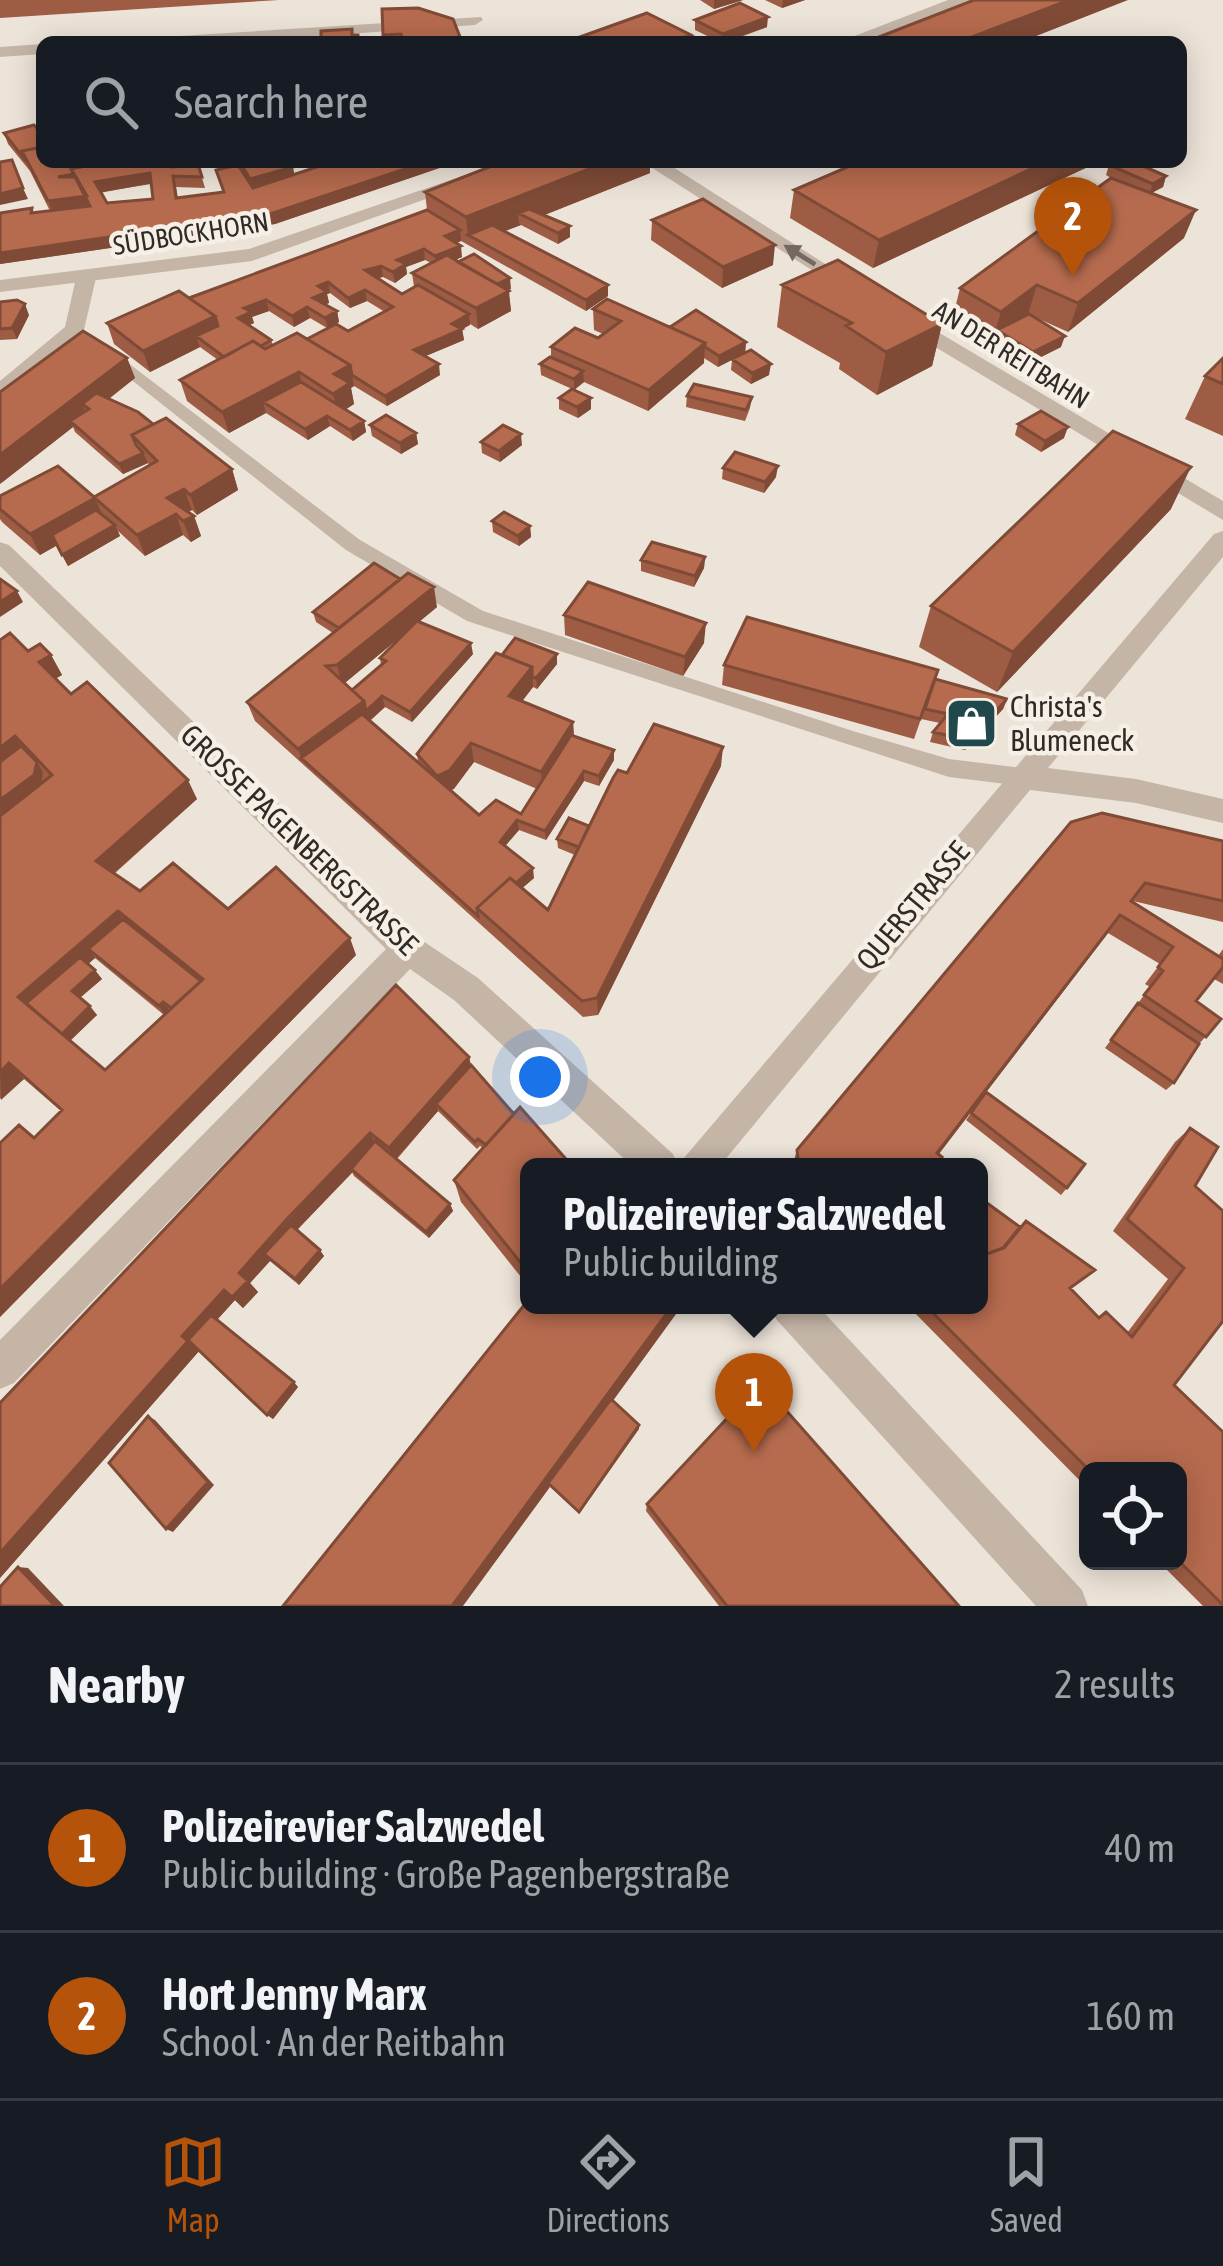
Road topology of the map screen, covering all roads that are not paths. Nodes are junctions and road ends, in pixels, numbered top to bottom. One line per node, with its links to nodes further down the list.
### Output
1 (470, 0): 3 (street)
2 (962, 0): 6 (street)
3 (476, 20): 4 (street); 5 (street)
4 (249, 36)
5 (482, 36)
6 (863, 36)
7 (36, 50): 8 (street)
8 (0, 52)
9 (504, 168): 11 (street, SÜDBOCKHORN)
10 (662, 168): 15 (street, AN DER REITBAHN, one-way to 10)
11 (86, 278): 12 (street, SÜDBOCKHORN); 13 (street)
12 (0, 286)
13 (75, 328): 14 (street); 18 (lane)
14 (0, 392)
15 (1223, 512)
16 (1223, 540): 18 (street, QUERSTRASSE)
17 (0, 551): 20 (street, GROSSE PAGENBERGSTRASSE)
18 (1022, 777): 19 (street); 22 (street, QUERSTRASSE)
19 (1223, 812)
20 (408, 949): 21 (street, GROSSE PAGENBERGSTRASSE); 24 (street)
21 (650, 1158)
22 (702, 1158)
23 (798, 1314): 25 (street)
24 (0, 1369)
25 (1066, 1606)

